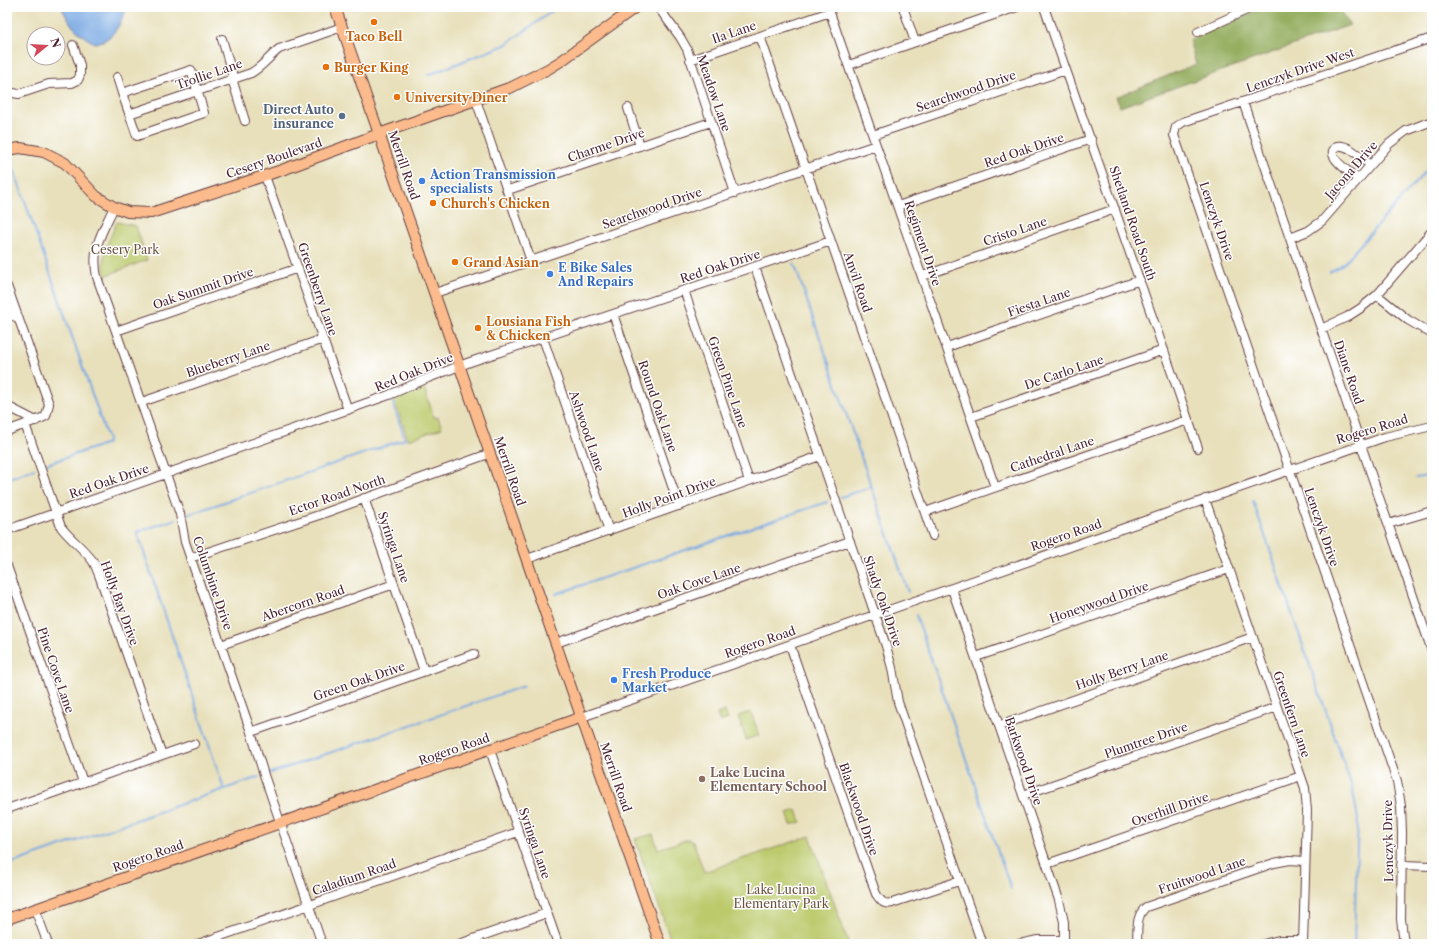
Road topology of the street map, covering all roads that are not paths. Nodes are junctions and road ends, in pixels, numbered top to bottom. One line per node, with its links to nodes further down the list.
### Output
1 (334, 7): 9 (main road, Merrill Road)
2 (636, 7): 24 (main road, Cesery Boulevard)
3 (658, 7): 16 (street, Meadow Lane)
4 (903, 7): 14 (street)
5 (1018, 7): 14 (street)
6 (1044, 7): 18 (street, Shetland Road South)
7 (1253, 7): 10 (street)
8 (829, 10): 11 (street, Ila Lane); 17 (street, Regiment Drive)
9 (342, 27): 20 (street, Trollie Lane); 32 (main road, Merrill Road)
10 (1198, 32)
11 (760, 36): 16 (street, Ila Lane); 39 (street, Anvil Road)
12 (1432, 38): 25 (street, Lenczyk Drive West)
13 (222, 39): 20 (street)
14 (916, 42): 17 (street)
15 (74, 45): 22 (street)
16 (690, 60): 30 (street, Meadow Lane)
17 (849, 65): 33 (street, Regiment Drive)
18 (1066, 70): 33 (street, Searchwood Drive); 34 (street, Shetland Road South)
19 (117, 77): 23 (street)
20 (233, 79): 21 (street, Trollie Lane); 28 (street)
21 (197, 90): 23 (street); 27 (street, Trollie Lane); 27 (street)
22 (7, 92)
23 (122, 93): 27 (street)
24 (476, 100): 32 (main road, Cesery Boulevard); 42 (street)
25 (1243, 102): 31 (street, Lenczyk Drive West); 48 (street, Diane Road)
26 (628, 108): 36 (street)
27 (129, 114)
28 (245, 121)
29 (1432, 121): 38 (street, Jacona Drive)
30 (711, 122): 36 (street, Charme Drive); 43 (street, Meadow Lane)
31 (1176, 127): 83 (street, Lenczyk Drive)
32 (379, 134): 40 (main road, Cesery Boulevard); 57 (main road, Merrill Road)
33 (873, 135): 35 (street, Regiment Drive)
34 (1091, 139): 44 (street, Red Oak Drive); 46 (street, Shetland Road South)
35 (876, 145): 39 (street, Searchwood Drive); 44 (street, Regiment Drive)
36 (640, 146): 42 (street, Charme Drive)
37 (7, 150): 45 (main road, Cesery Boulevard)
38 (1370, 165): 41 (street, Jacona Drive); 41 (street)
39 (806, 169): 43 (street, Searchwood Drive); 49 (street, Anvil Road)
40 (265, 176): 45 (main road, Cesery Boulevard); 52 (street, Greenberry Lane)
41 (1358, 179): 48 (street, Jacona Drive)
42 (508, 190): 50 (street)
43 (735, 193): 50 (street, Searchwood Drive)
44 (898, 206): 53 (street, Regiment Drive)
45 (114, 208): 63 (street, Columbine Drive)
46 (1115, 209): 53 (street, Cristo Lane); 54 (street, Shetland Road South)
47 (1432, 231): 58 (street)
48 (1290, 238): 62 (street, Diane Road)
49 (831, 241): 51 (street, Red Oak Drive); 91 (street, Anvil Road)
50 (531, 261): 57 (street, Searchwood Drive)
51 (755, 267): 56 (street, Red Oak Drive); 82 (street, Shady Oak Drive)
52 (298, 268): 63 (street, Oak Summit Drive); 66 (street, Greenberry Lane)
53 (923, 276): 67 (street, Regiment Drive)
54 (1140, 280): 67 (street, Fiesta Lane); 68 (street, Shetland Road South)
55 (7, 286): 61 (street)
56 (684, 290): 60 (street, Red Oak Drive); 85 (street, Green Pine Lane)
57 (435, 293): 69 (main road, Merrill Road)
58 (1377, 295): 62 (street); 64 (street)
59 (7, 313): 61 (street)
60 (614, 314): 65 (street, Red Oak Drive); 89 (street, Round Oak Lane)
61 (18, 318): 74 (street)
62 (1320, 328): 79 (street, Diane Road)
63 (116, 331): 70 (street, Columbine Drive)
64 (1432, 334)
65 (543, 338): 69 (street, Red Oak Drive); 95 (street, Ashwood Lane)
66 (323, 339): 70 (street, Blueberry Lane); 72 (street, Greenberry Lane)
67 (947, 347): 73 (street, Regiment Drive)
68 (1164, 350): 73 (street, De Carlo Lane); 75 (street, Shetland Road South)
69 (460, 366): 72 (street, Red Oak Drive); 81 (main road, Merrill Road)
70 (142, 402): 84 (street, Columbine Drive)
71 (7, 406): 74 (street)
72 (348, 410): 84 (street, Red Oak Drive)
73 (971, 416): 86 (street, Regiment Drive)
74 (36, 420): 76 (street)
75 (1188, 420): 80 (street, Shetland Road South); 86 (street, Cathedral Lane)
76 (25, 424): 78 (street); 92 (street, Holly Bay Drive)
77 (1432, 426): 79 (street, Rogero Road)
78 (7, 431)
79 (1361, 445): 83 (street, Rogero Road); 93 (street, Diane Road)
80 (1198, 448)
81 (491, 453): 87 (street, Ector Road North); 99 (main road, Merrill Road)
82 (820, 456): 85 (street, Holly Point Drive); 97 (street, Shady Oak Drive)
83 (1290, 470): 88 (street, Rogero Road); 128 (street, Lenczyk Drive)
84 (166, 474): 92 (street, Red Oak Drive); 98 (street, Columbine Drive)
85 (749, 481): 89 (street, Holly Point Drive)
86 (995, 487): 91 (street, Cathedral Lane)
87 (364, 498): 98 (street, Ector Road North); 102 (street, Syringa Lane)
88 (1205, 500): 101 (street, Greenfern Lane); 103 (street, Rogero Road)
89 (679, 506): 95 (street, Holly Point Drive)
90 (1432, 511): 93 (street)
91 (925, 512): 96 (street, Anvil Road)
92 (55, 513): 94 (street, Red Oak Drive); 119 (street, Holly Bay Drive)
93 (1388, 524): 109 (street, Diane Road)
94 (7, 530)
95 (609, 531): 99 (street, Holly Point Drive)
96 (933, 536)
97 (850, 541): 104 (street, Shady Oak Drive); 106 (street, Oak Cove Lane)
98 (190, 558): 107 (street, Columbine Drive)
99 (527, 559): 106 (main road, Merrill Road)
100 (7, 566): 121 (street, Pine Cove Lane)
101 (1229, 569): 105 (street, Greenfern Lane); 111 (street, Honeywood Drive)
102 (394, 584): 107 (street, Abercorn Road); 112 (street, Syringa Lane)
103 (952, 589): 104 (street, Rogero Road); 111 (street, Barkwood Drive)
104 (875, 615): 108 (street, Rogero Road); 130 (street, Shady Oak Drive)
105 (1253, 637): 113 (street, Greenfern Lane); 115 (street, Holly Berry Lane)
106 (556, 643): 114 (main road, Merrill Road)
107 (221, 645): 116 (street, Columbine Drive)
108 (790, 645): 114 (street, Rogero Road); 130 (street, Blackwood Drive)
109 (1432, 651)
110 (474, 654): 112 (street, Green Oak Drive)
111 (976, 657): 115 (street, Barkwood Drive)
112 (424, 671): 116 (street, Green Oak Drive)
113 (1277, 707): 120 (street, Greenfern Lane); 122 (street, Plumtree Drive)
114 (582, 718): 118 (main road, Rogero Road); 142 (main road, Merrill Road)
115 (999, 726): 122 (street, Barkwood Drive)
116 (251, 732): 124 (street, Columbine Drive)
117 (194, 744): 119 (street)
118 (490, 750): 124 (main road, Rogero Road); 125 (street, Syringa Lane)
119 (162, 755): 121 (street)
120 (1301, 776): 126 (street, Greenfern Lane); 127 (street, Overhill Drive)
121 (83, 782): 123 (street)
122 (1023, 795): 127 (street, Barkwood Drive)
123 (7, 809)
124 (280, 823): 131 (street, Columbine Drive); 132 (main road, Rogero Road)
125 (518, 832): 131 (street, Caladium Road); 133 (street, Syringa Lane)
126 (1305, 861): 136 (street, Greenfern Lane); 145 (street, Fruitwood Lane)
127 (1047, 864): 135 (street, Barkwood Drive)
128 (1402, 865): 129 (street); 147 (street, Lenczyk Drive)
129 (1432, 866)
130 (960, 881): 143 (street, Shady Oak Drive)
131 (309, 905): 138 (street, Caladium Road); 139 (street, Columbine Drive)
132 (36, 909): 134 (main road, Rogero Road); 137 (street)
133 (547, 913): 140 (street); 141 (street, Syringa Lane)
134 (7, 919)
135 (1064, 942): 144 (street)
136 (1303, 942): 146 (street)
137 (48, 944)
138 (198, 944)
139 (322, 944)
140 (459, 944)
141 (558, 944)
142 (660, 944)
143 (982, 944)
144 (1019, 944)
145 (1138, 944)
146 (1264, 944)
147 (1404, 944)

